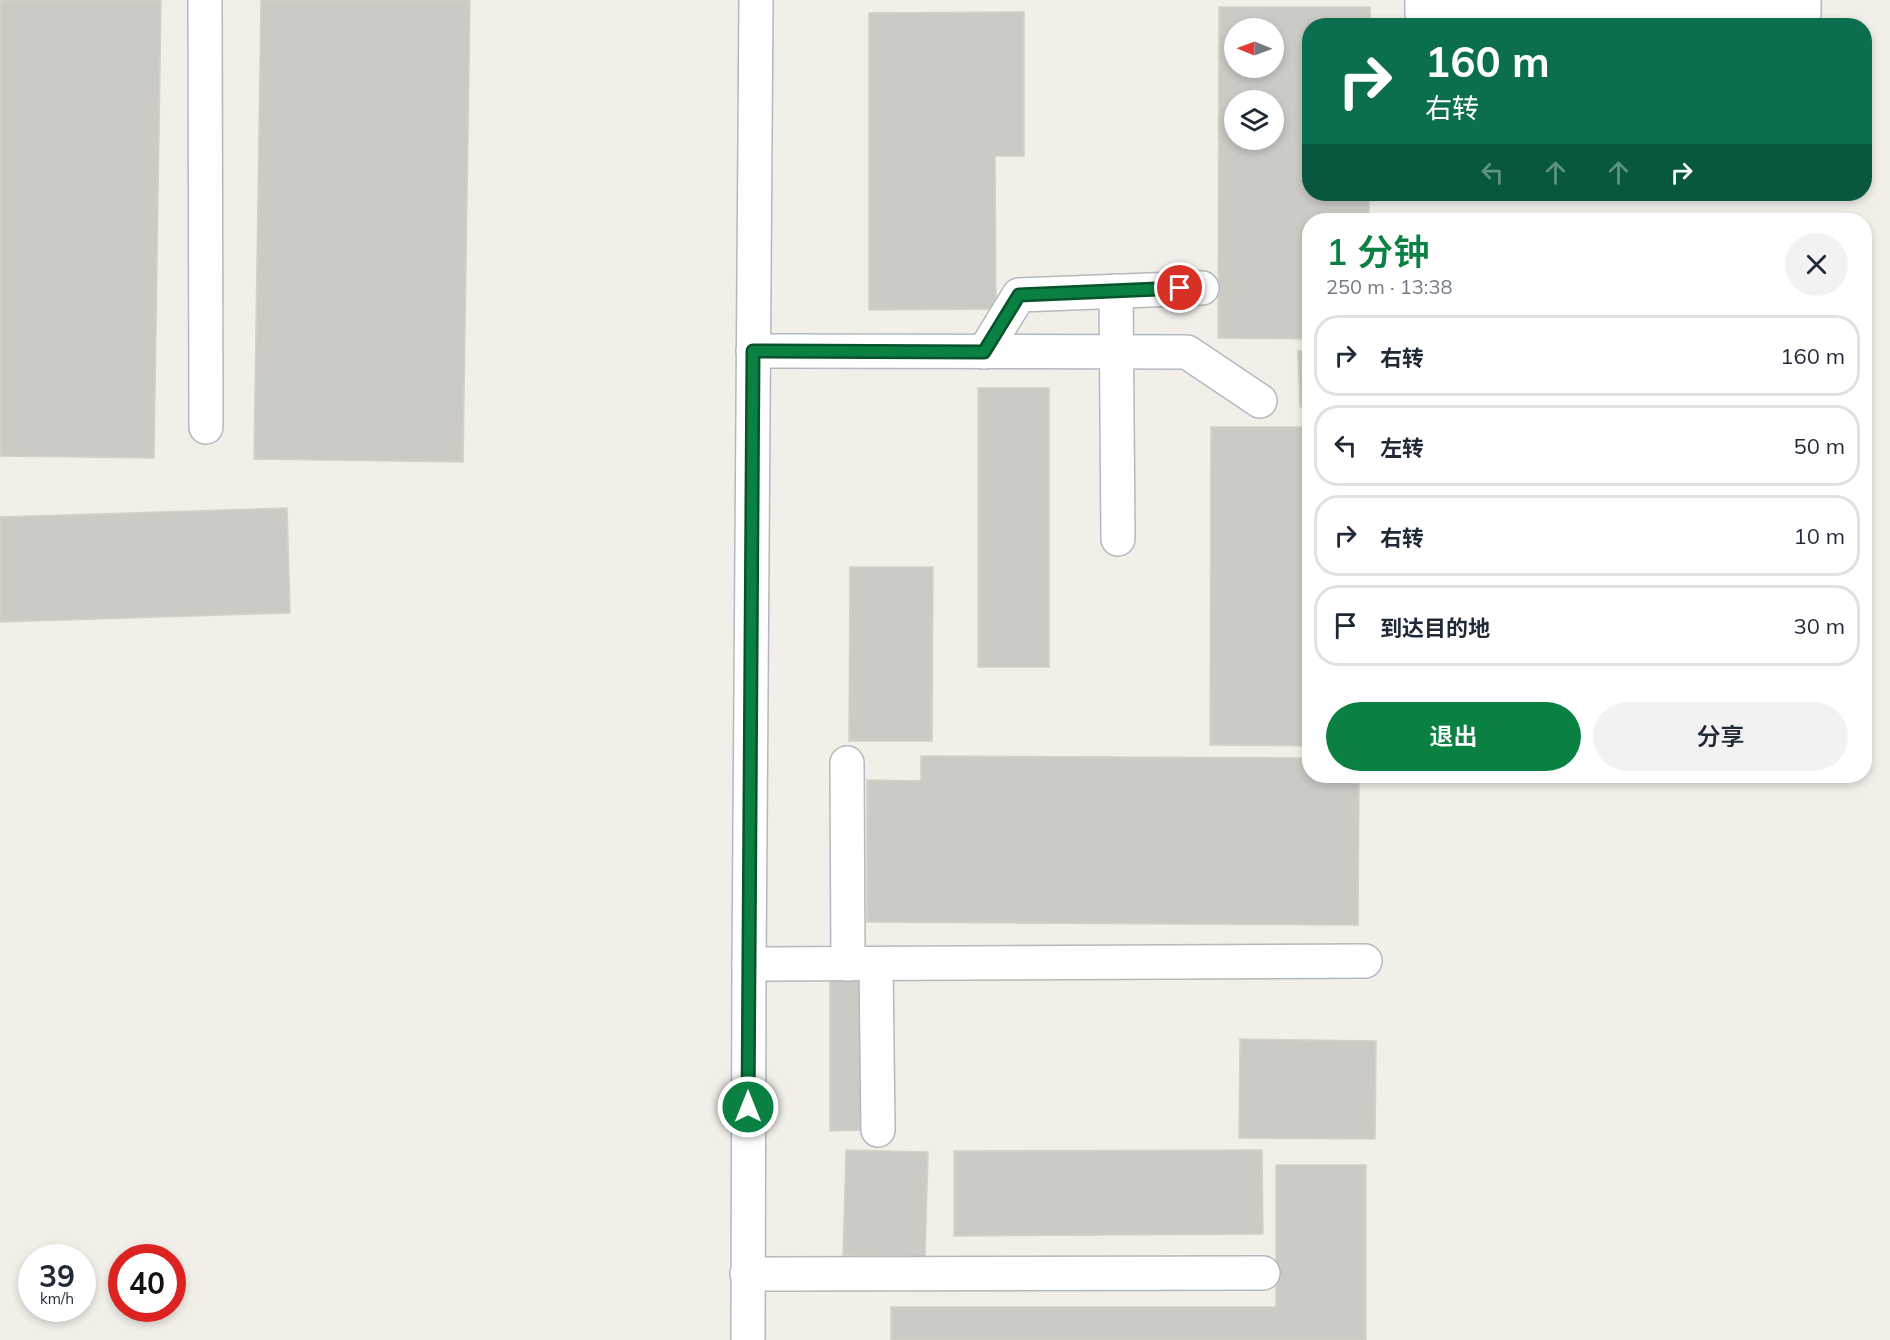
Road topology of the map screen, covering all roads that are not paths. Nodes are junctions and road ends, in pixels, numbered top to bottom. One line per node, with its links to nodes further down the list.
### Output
1 (206, 0): 11 (street)
2 (756, 0): 7 (street)
3 (1422, 0): 4 (street)
4 (1804, 0)
5 (1202, 288): 6 (street)
6 (1116, 291): 8 (street); 9 (street)
7 (753, 351): 8 (street); 15 (street)
8 (984, 352): 9 (street)
9 (1116, 352): 10 (street); 12 (street)
10 (1260, 401)
11 (206, 427)
12 (1118, 539)
13 (847, 764): 16 (street)
14 (1365, 961): 16 (street)
15 (749, 964): 16 (street); 19 (street)
16 (862, 964): 17 (street)
17 (878, 1130)
18 (1263, 1273): 19 (street)
19 (747, 1274): 20 (street)
20 (748, 1340)

